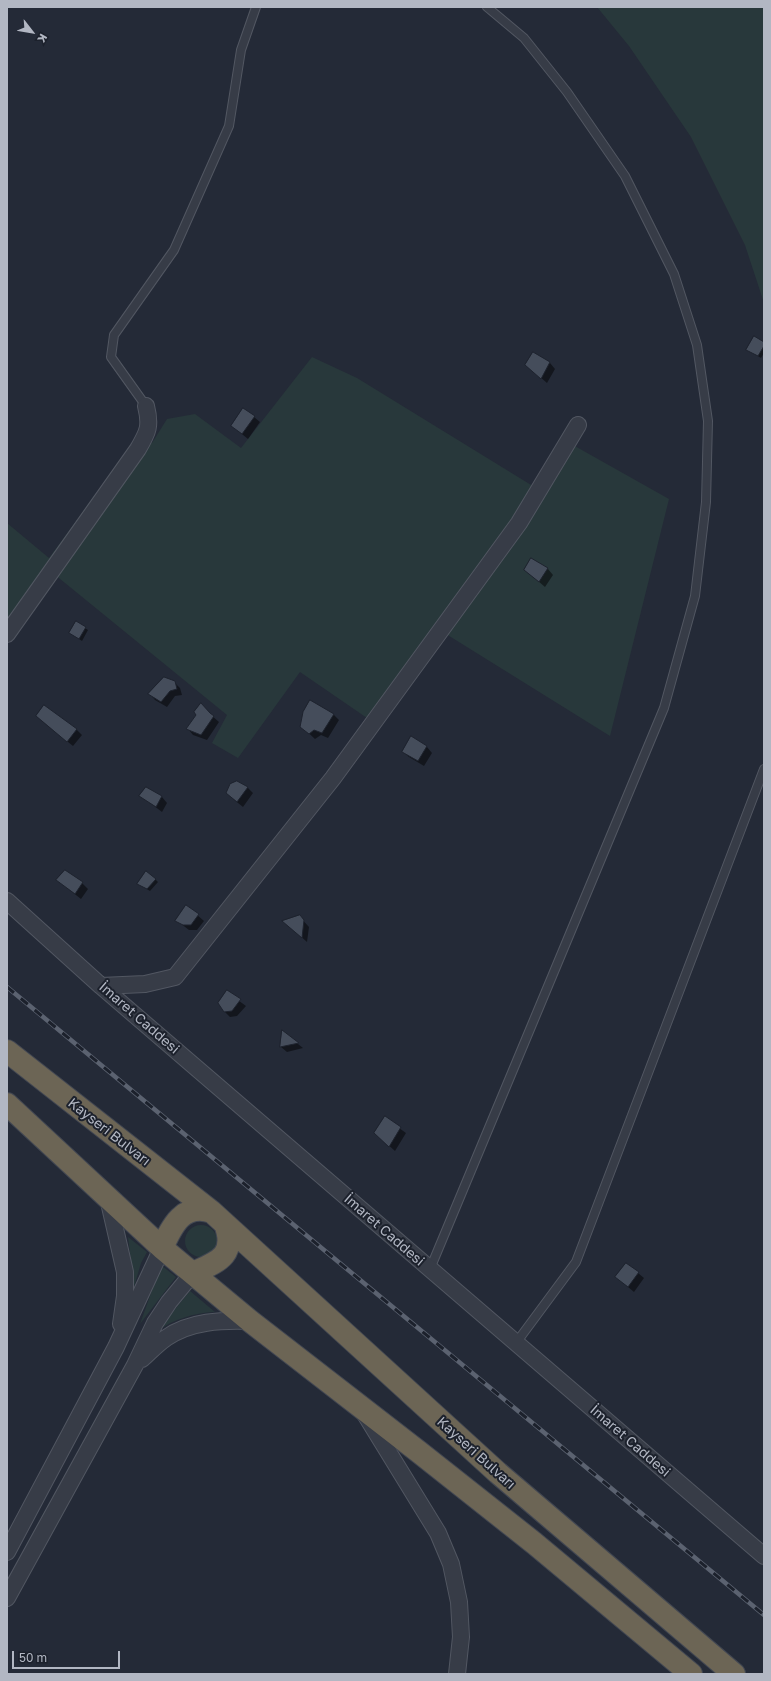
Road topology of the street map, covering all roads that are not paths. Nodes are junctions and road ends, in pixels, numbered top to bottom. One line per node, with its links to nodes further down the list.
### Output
1 (256, 7): 3 (lane)
2 (487, 7): 14 (lane)
3 (146, 406): 5 (street)
4 (578, 425): 8 (street)
5 (7, 634)
6 (764, 769): 17 (lane)
7 (7, 902): 8 (street, İmaret Caddesi)
8 (101, 986): 14 (street, İmaret Caddesi)
9 (7, 1052): 12 (highway, Kayseri Bulvarı)
10 (7, 1104): 11 (highway)
11 (108, 1198): 13 (highway); 18 (street)
12 (218, 1218): 13 (highway); 15 (highway); 26 (highway, Kayseri Bulvarı)
13 (162, 1248): 15 (highway); 18 (street)
14 (430, 1269): 17 (street, İmaret Caddesi)
15 (193, 1273): 16 (highway); 19 (street)
16 (250, 1321): 19 (street); 20 (highway)
17 (516, 1342): 22 (street, İmaret Caddesi)
18 (116, 1347): 21 (street)
19 (135, 1365): 23 (street)
20 (360, 1406): 24 (street); 25 (highway)
21 (7, 1552)
22 (764, 1556)
23 (7, 1598)
24 (457, 1674)
25 (691, 1674)
26 (734, 1674)

